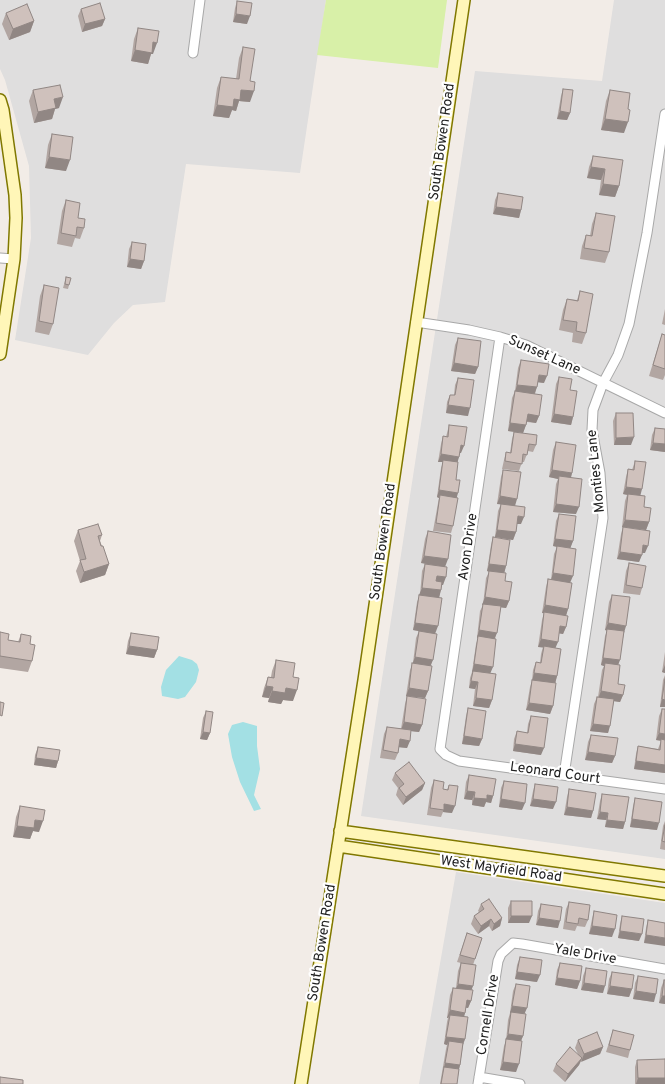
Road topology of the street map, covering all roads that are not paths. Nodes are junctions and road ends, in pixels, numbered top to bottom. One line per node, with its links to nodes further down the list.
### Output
1 (200, 0): 3 (street)
2 (464, 0): 8 (main road, South Bowen Road)
3 (192, 52)
4 (0, 100): 7 (main road)
5 (665, 114): 11 (street, Monties Lane)
6 (0, 258): 7 (street)
7 (14, 259): 10 (main road)
8 (416, 322): 9 (street, Sunset Lane); 16 (main road, South Bowen Road)
9 (500, 337): 11 (street, Sunset Lane); 13 (street, Avon Drive)
10 (0, 354)
11 (603, 383): 12 (street, Sunset Lane); 14 (street, Monties Lane)
12 (665, 413)
13 (446, 755): 14 (street, Leonard Court)
14 (564, 776): 15 (street, Leonard Court)
15 (665, 788)
16 (340, 831): 17 (main road, South Bowen Road); 18 (main road)
17 (338, 846): 19 (main road, West Mayfield Road); 23 (main road, South Bowen Road)
18 (665, 876)
19 (665, 894)
20 (506, 948): 21 (street, Yale Drive); 22 (street, Cornell Drive)
21 (665, 969)
22 (478, 1080): 24 (street)
23 (300, 1084)
24 (520, 1084)

